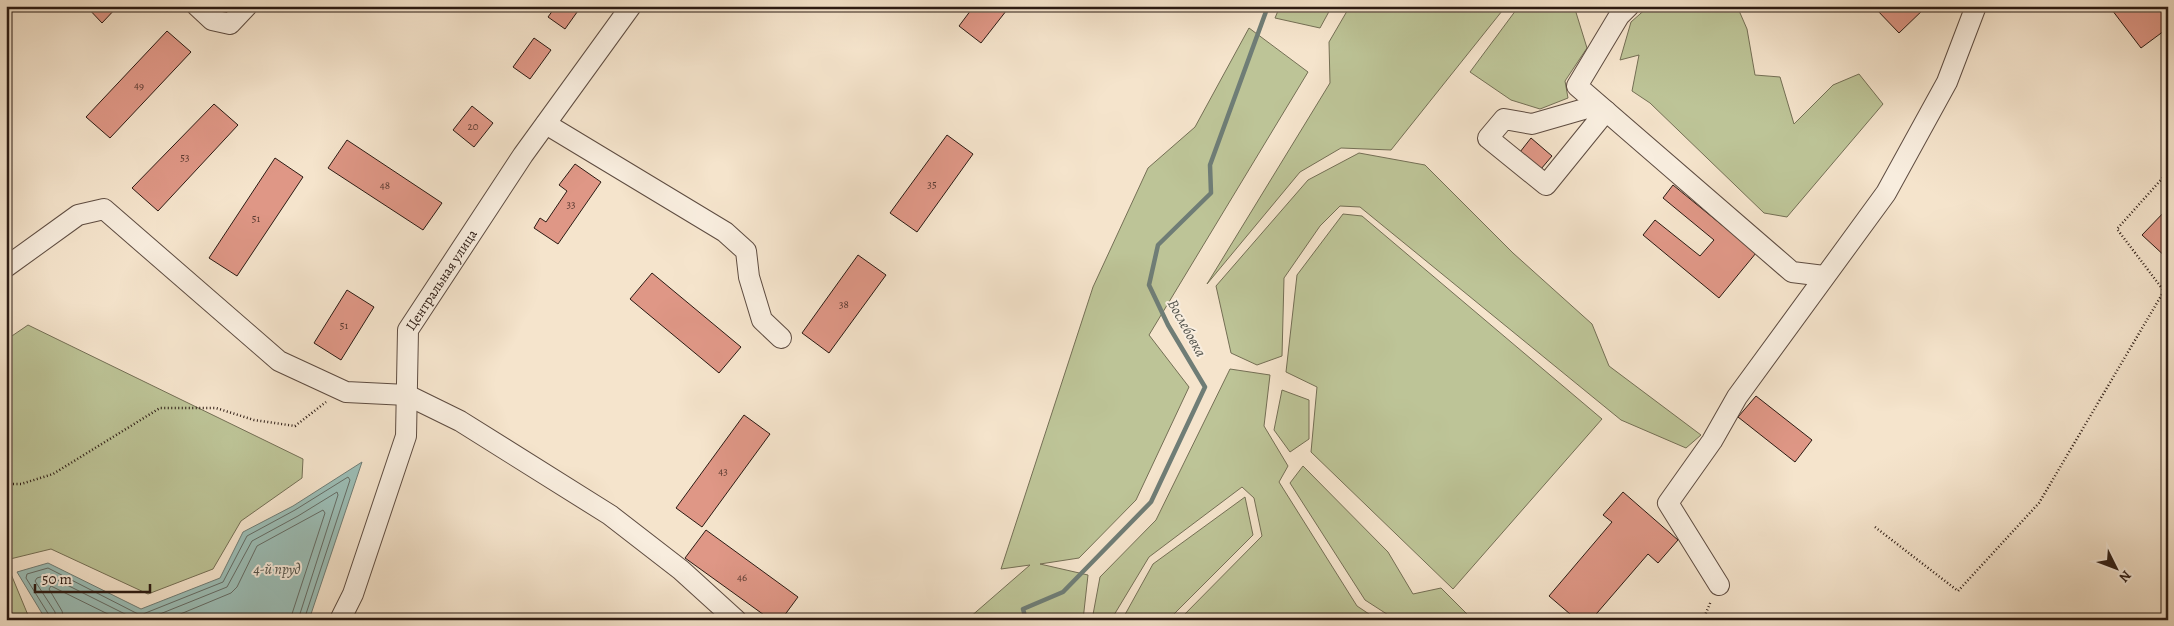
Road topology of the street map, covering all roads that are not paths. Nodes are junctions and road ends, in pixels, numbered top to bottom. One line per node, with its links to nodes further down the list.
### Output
1 (197, 6): 2 (street)
2 (247, 6)
3 (632, 6): 7 (street, Центральная улица)
4 (1629, 6): 6 (street)
5 (1976, 6): 9 (street)
6 (1602, 108): 6 (street); 9 (street)
7 (546, 124): 10 (street); 11 (street, Центральная улица)
8 (6, 267): 11 (street)
9 (1824, 276): 12 (street)
10 (782, 338)
11 (407, 394): 13 (street, Центральная улица); 14 (street)
12 (1719, 585)
13 (340, 620)
14 (736, 620)

